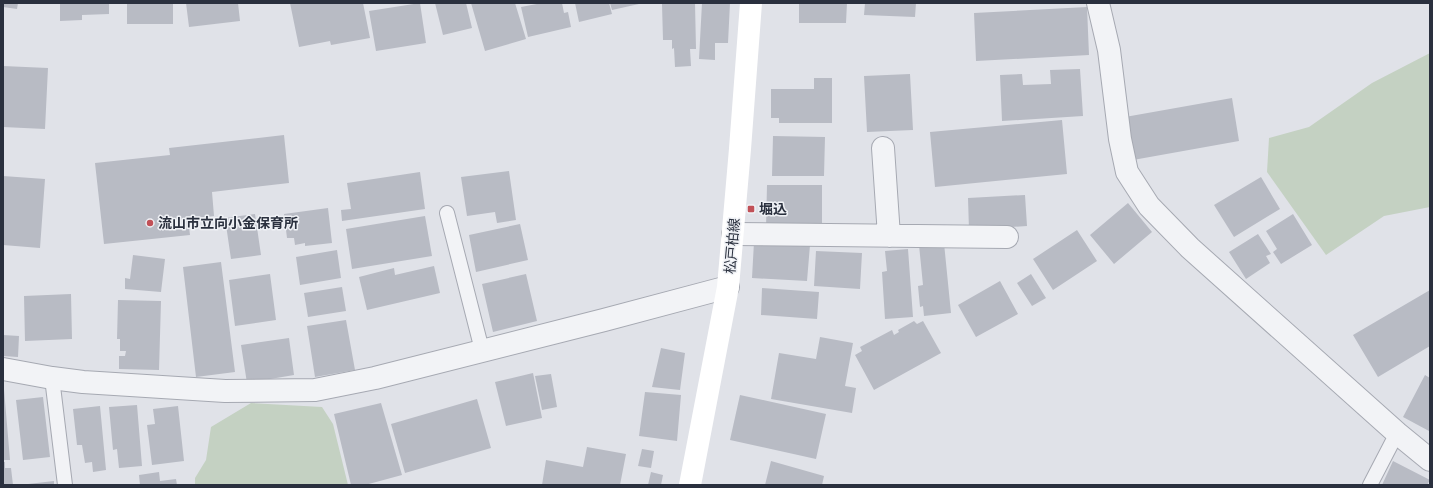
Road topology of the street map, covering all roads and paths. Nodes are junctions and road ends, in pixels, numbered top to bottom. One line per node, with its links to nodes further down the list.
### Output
1 (751, 3): 5 (main road, 松戸柏線)
2 (1098, 3): 12 (street)
3 (883, 148): 6 (street)
4 (447, 214): 9 (lane)
5 (733, 234): 6 (street); 8 (main road, 松戸柏線)
6 (889, 236): 7 (street)
7 (1007, 237)
8 (728, 287): 9 (street); 15 (main road, 松戸柏線)
9 (482, 350): 11 (street)
10 (3, 369): 11 (street)
11 (52, 378): 14 (lane)
12 (1397, 433): 13 (street); 16 (lane)
13 (1430, 460)
14 (65, 485)
15 (690, 485)
16 (1370, 485)

